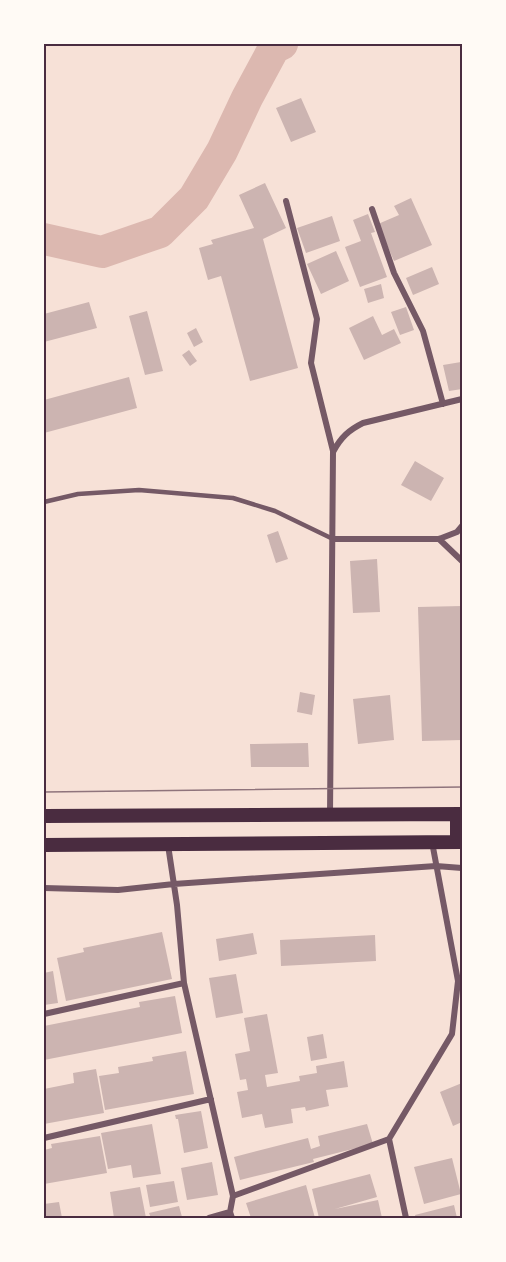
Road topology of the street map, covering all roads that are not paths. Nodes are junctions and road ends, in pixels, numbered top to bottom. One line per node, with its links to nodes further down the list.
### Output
1 (286, 201): 5 (street)
2 (372, 209): 4 (street)
3 (462, 399): 4 (street)
4 (443, 404): 5 (street)
5 (333, 452): 8 (street)
6 (44, 502): 8 (lane)
7 (462, 526): 9 (street)
8 (333, 539): 9 (street); 13 (street)
9 (439, 539): 10 (street)
10 (462, 561)
11 (416, 814): 12 (main road); 13 (main road); 15 (main road)
12 (460, 814): 17 (main road)
13 (330, 815): 14 (main road)
14 (44, 816)
15 (417, 841): 16 (main road); 18 (main road)
16 (432, 842): 17 (main road); 20 (street)
17 (460, 842)
18 (168, 844): 19 (main road); 22 (street)
19 (44, 845)
20 (436, 866): 21 (street); 22 (street); 24 (street)
21 (462, 868)
22 (174, 884): 23 (street); 25 (street)
23 (44, 888)
24 (460, 981): 29 (street)
25 (184, 983): 26 (street); 27 (street)
26 (44, 1014)
27 (211, 1099): 28 (street); 30 (street)
28 (44, 1138)
29 (389, 1139): 30 (street); 33 (street)
30 (233, 1196): 31 (street)
31 (231, 1215): 32 (street)
32 (209, 1218)
33 (406, 1218)

